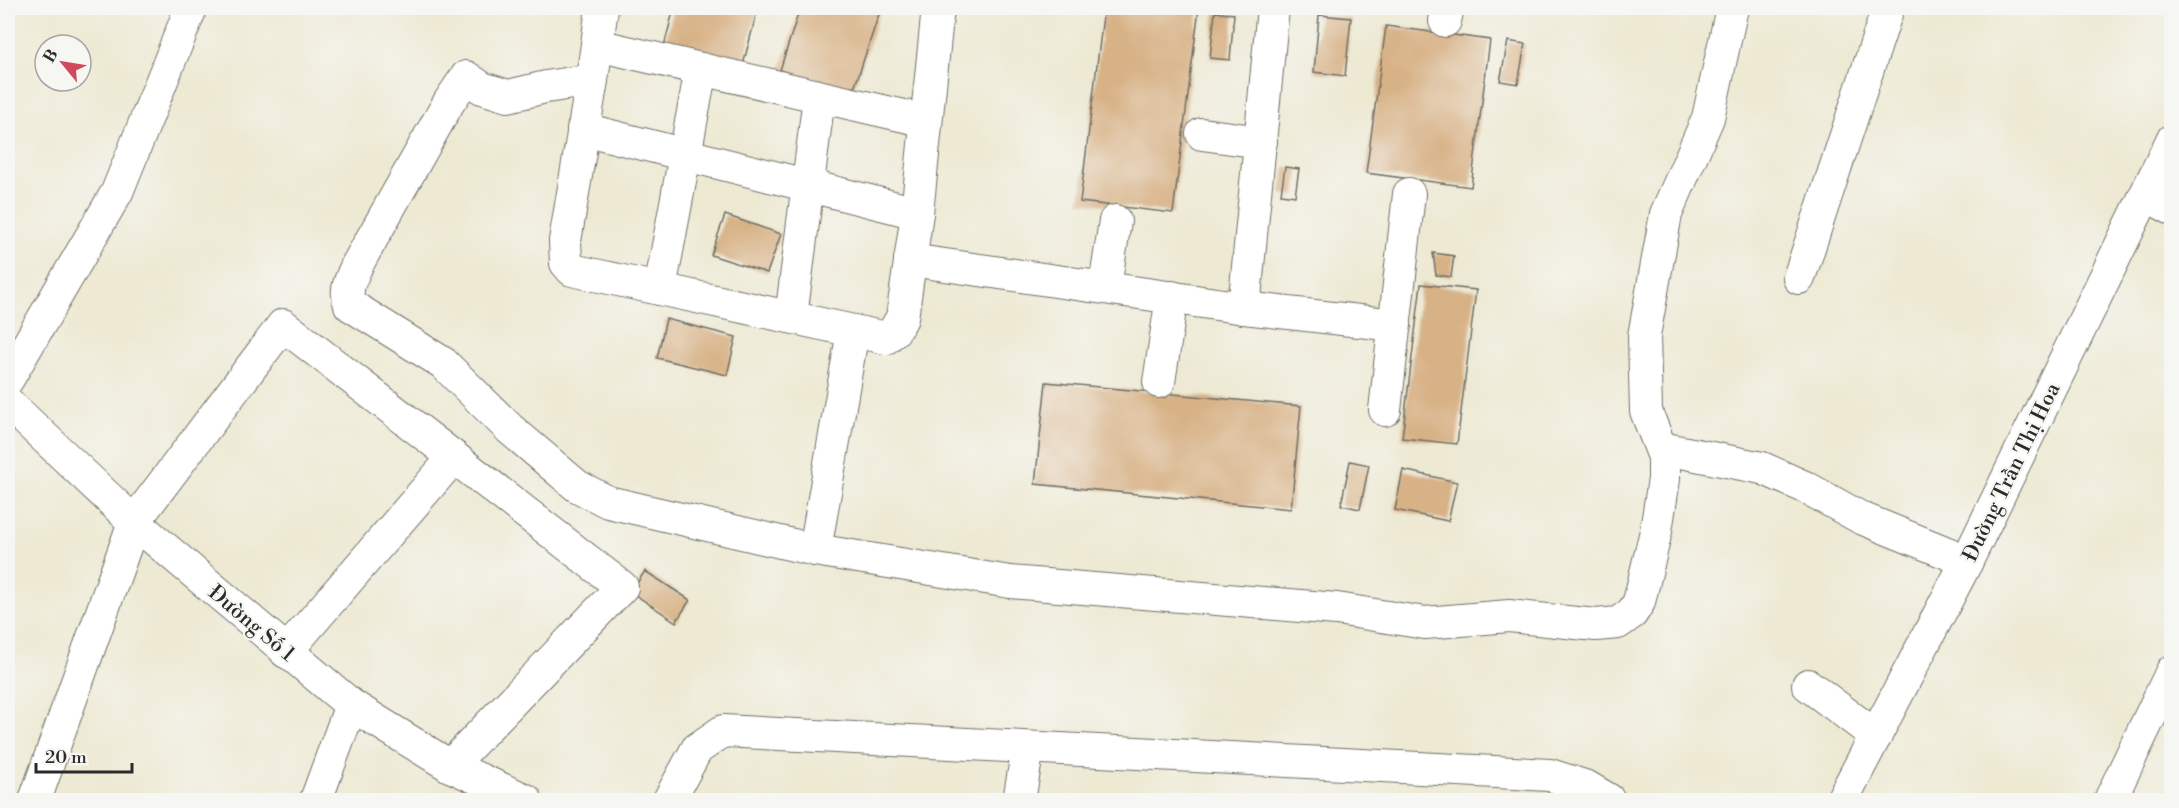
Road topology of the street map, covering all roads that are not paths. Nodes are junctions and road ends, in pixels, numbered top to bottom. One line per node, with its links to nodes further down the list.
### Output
1 (191, 8): 31 (street)
2 (602, 8): 7 (street)
3 (938, 8): 11 (street)
4 (1273, 8): 15 (street)
5 (1732, 8): 35 (street)
6 (1888, 8): 23 (street)
7 (597, 45): 8 (street); 9 (street)
8 (701, 69): 10 (street); 16 (street)
9 (592, 80): 12 (street); 38 (street)
10 (819, 97): 11 (street); 17 (street)
11 (926, 122): 20 (street)
12 (583, 129): 16 (street); 25 (street)
13 (1202, 134): 15 (street)
14 (2172, 140): 19 (street, Đường Trần Thị Hoa)
15 (1260, 142): 27 (street)
16 (685, 154): 17 (street); 25 (street)
17 (808, 186): 20 (street); 28 (street)
18 (1409, 194): 29 (street)
19 (2159, 202): 39 (street, Đường Trần Thị Hoa)
20 (917, 213): 22 (street)
21 (1114, 221): 24 (street)
22 (910, 260): 24 (street); 30 (street)
23 (1799, 278)
24 (1105, 287): 26 (street)
25 (660, 289): 28 (street)
26 (1172, 297): 27 (street); 32 (street)
27 (1245, 308): 29 (street)
28 (791, 317): 30 (street)
29 (1395, 325): 34 (street)
30 (853, 331): 38 (street)
31 (8, 379)
32 (1160, 382)
33 (8, 403): 37 (street, Đường Số 1)
34 (1385, 410)
35 (1661, 448): 38 (street); 39 (street)
36 (454, 457): 37 (street); 40 (street); 47 (street)
37 (134, 522): 40 (street, Đường Số 1); 49 (street)
38 (815, 550)
39 (1968, 561): 45 (street, Đường Trần Thị Hoa)
40 (286, 652): 43 (street, Đường Số 1)
41 (2172, 671): 44 (street)
42 (1808, 685): 45 (street)
43 (351, 705): 47 (street, Đường Số 1); 50 (street)
44 (2161, 716): 48 (street)
45 (1876, 736): 55 (street, Đường Trần Thị Hoa)
46 (1028, 748): 52 (street); 53 (street); 54 (street)
47 (450, 766): 51 (street, Đường Số 1)
48 (2116, 799)
49 (35, 801)
50 (316, 801)
51 (526, 801)
52 (669, 801)
53 (1019, 801)
54 (1609, 801)
55 (1842, 801)

